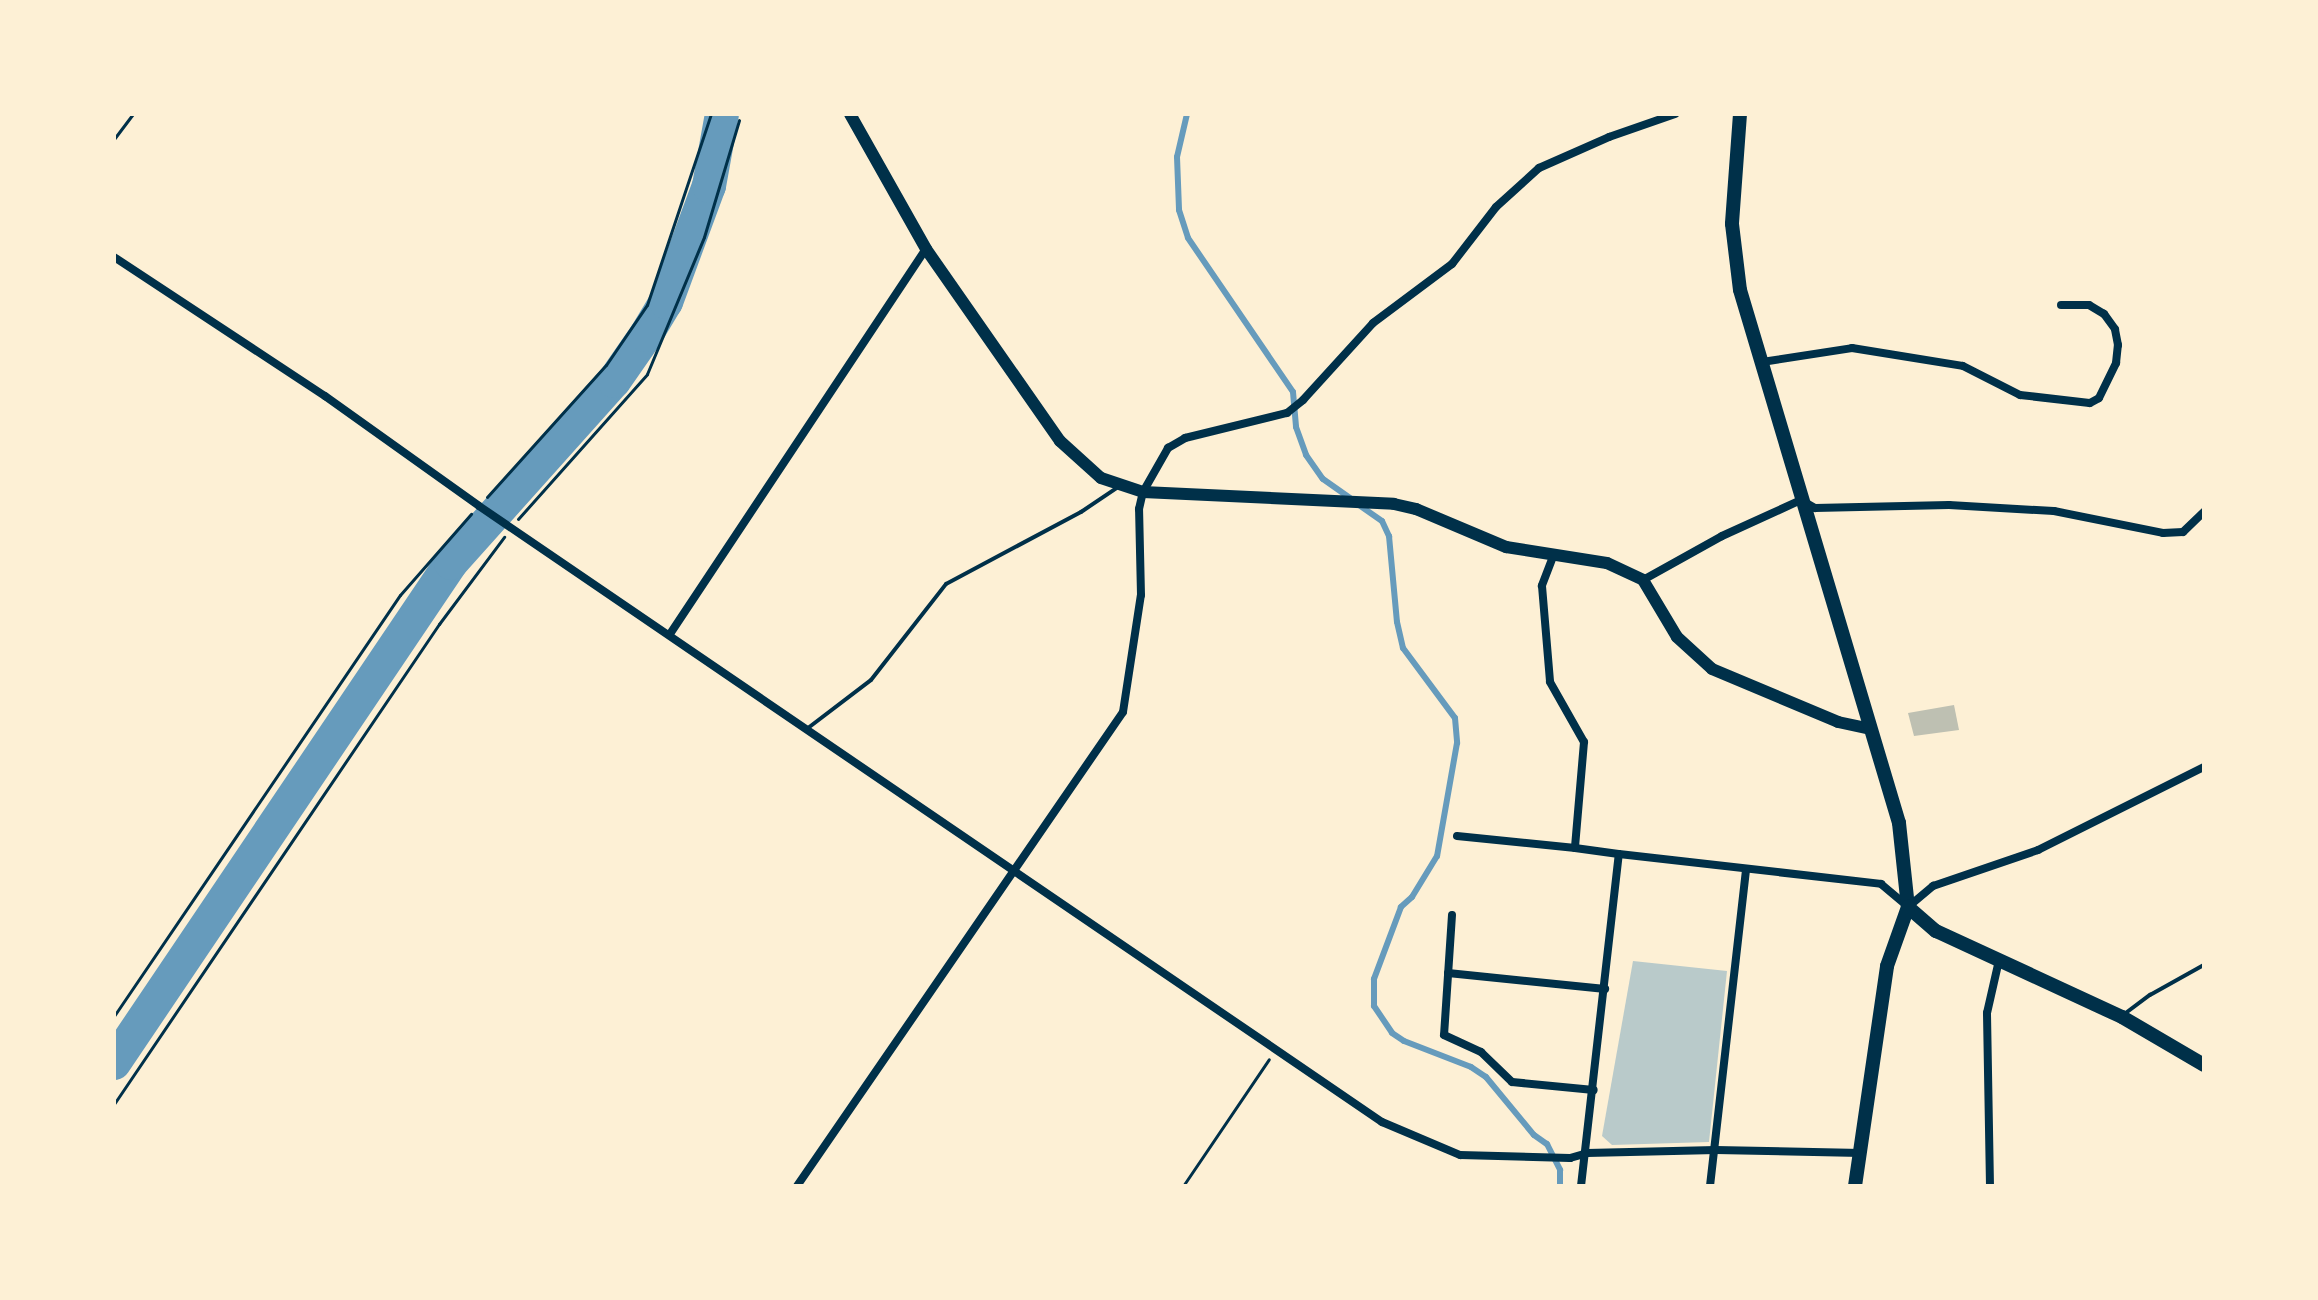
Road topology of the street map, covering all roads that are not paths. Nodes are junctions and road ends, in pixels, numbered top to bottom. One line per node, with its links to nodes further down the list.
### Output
1 (850, 114): 4 (main road)
2 (1675, 114): 9 (street)
3 (1740, 114): 7 (main road)
4 (926, 249): 8 (main road); 14 (street)
5 (114, 257): 14 (street)
6 (2061, 305): 7 (street)
7 (1762, 362): 10 (main road)
8 (1120, 486): 9 (main road); 15 (lane)
9 (1143, 492): 12 (main road); 21 (street)
10 (1801, 500): 11 (street); 13 (street); 16 (main road)
11 (2204, 512)
12 (1554, 554): 13 (main road); 19 (street)
13 (1643, 580): 16 (main road)
14 (670, 634): 15 (street)
15 (808, 728): 21 (street)
16 (1870, 729): 23 (main road)
17 (2204, 767): 23 (street)
18 (1457, 836): 19 (street)
19 (1575, 848): 20 (street)
20 (1619, 854): 22 (street); 28 (street)
21 (1015, 869): 33 (street); 35 (street)
22 (1746, 869): 23 (street); 32 (street)
23 (1908, 907): 25 (main road); 34 (main road)
24 (1452, 915): 27 (street)
25 (1999, 960): 29 (main road); 39 (street)
26 (2204, 965): 29 (lane)
27 (1448, 973): 28 (street); 31 (street)
28 (1605, 989): 31 (street)
29 (2122, 1017): 30 (main road)
30 (2204, 1065)
31 (1594, 1090): 33 (street)
32 (1716, 1150): 33 (street); 34 (street); 37 (street)
33 (1587, 1153): 36 (street)
34 (1861, 1153): 38 (main road)
35 (797, 1186)
36 (1581, 1186)
37 (1710, 1186)
38 (1855, 1186)
39 (1990, 1186)

